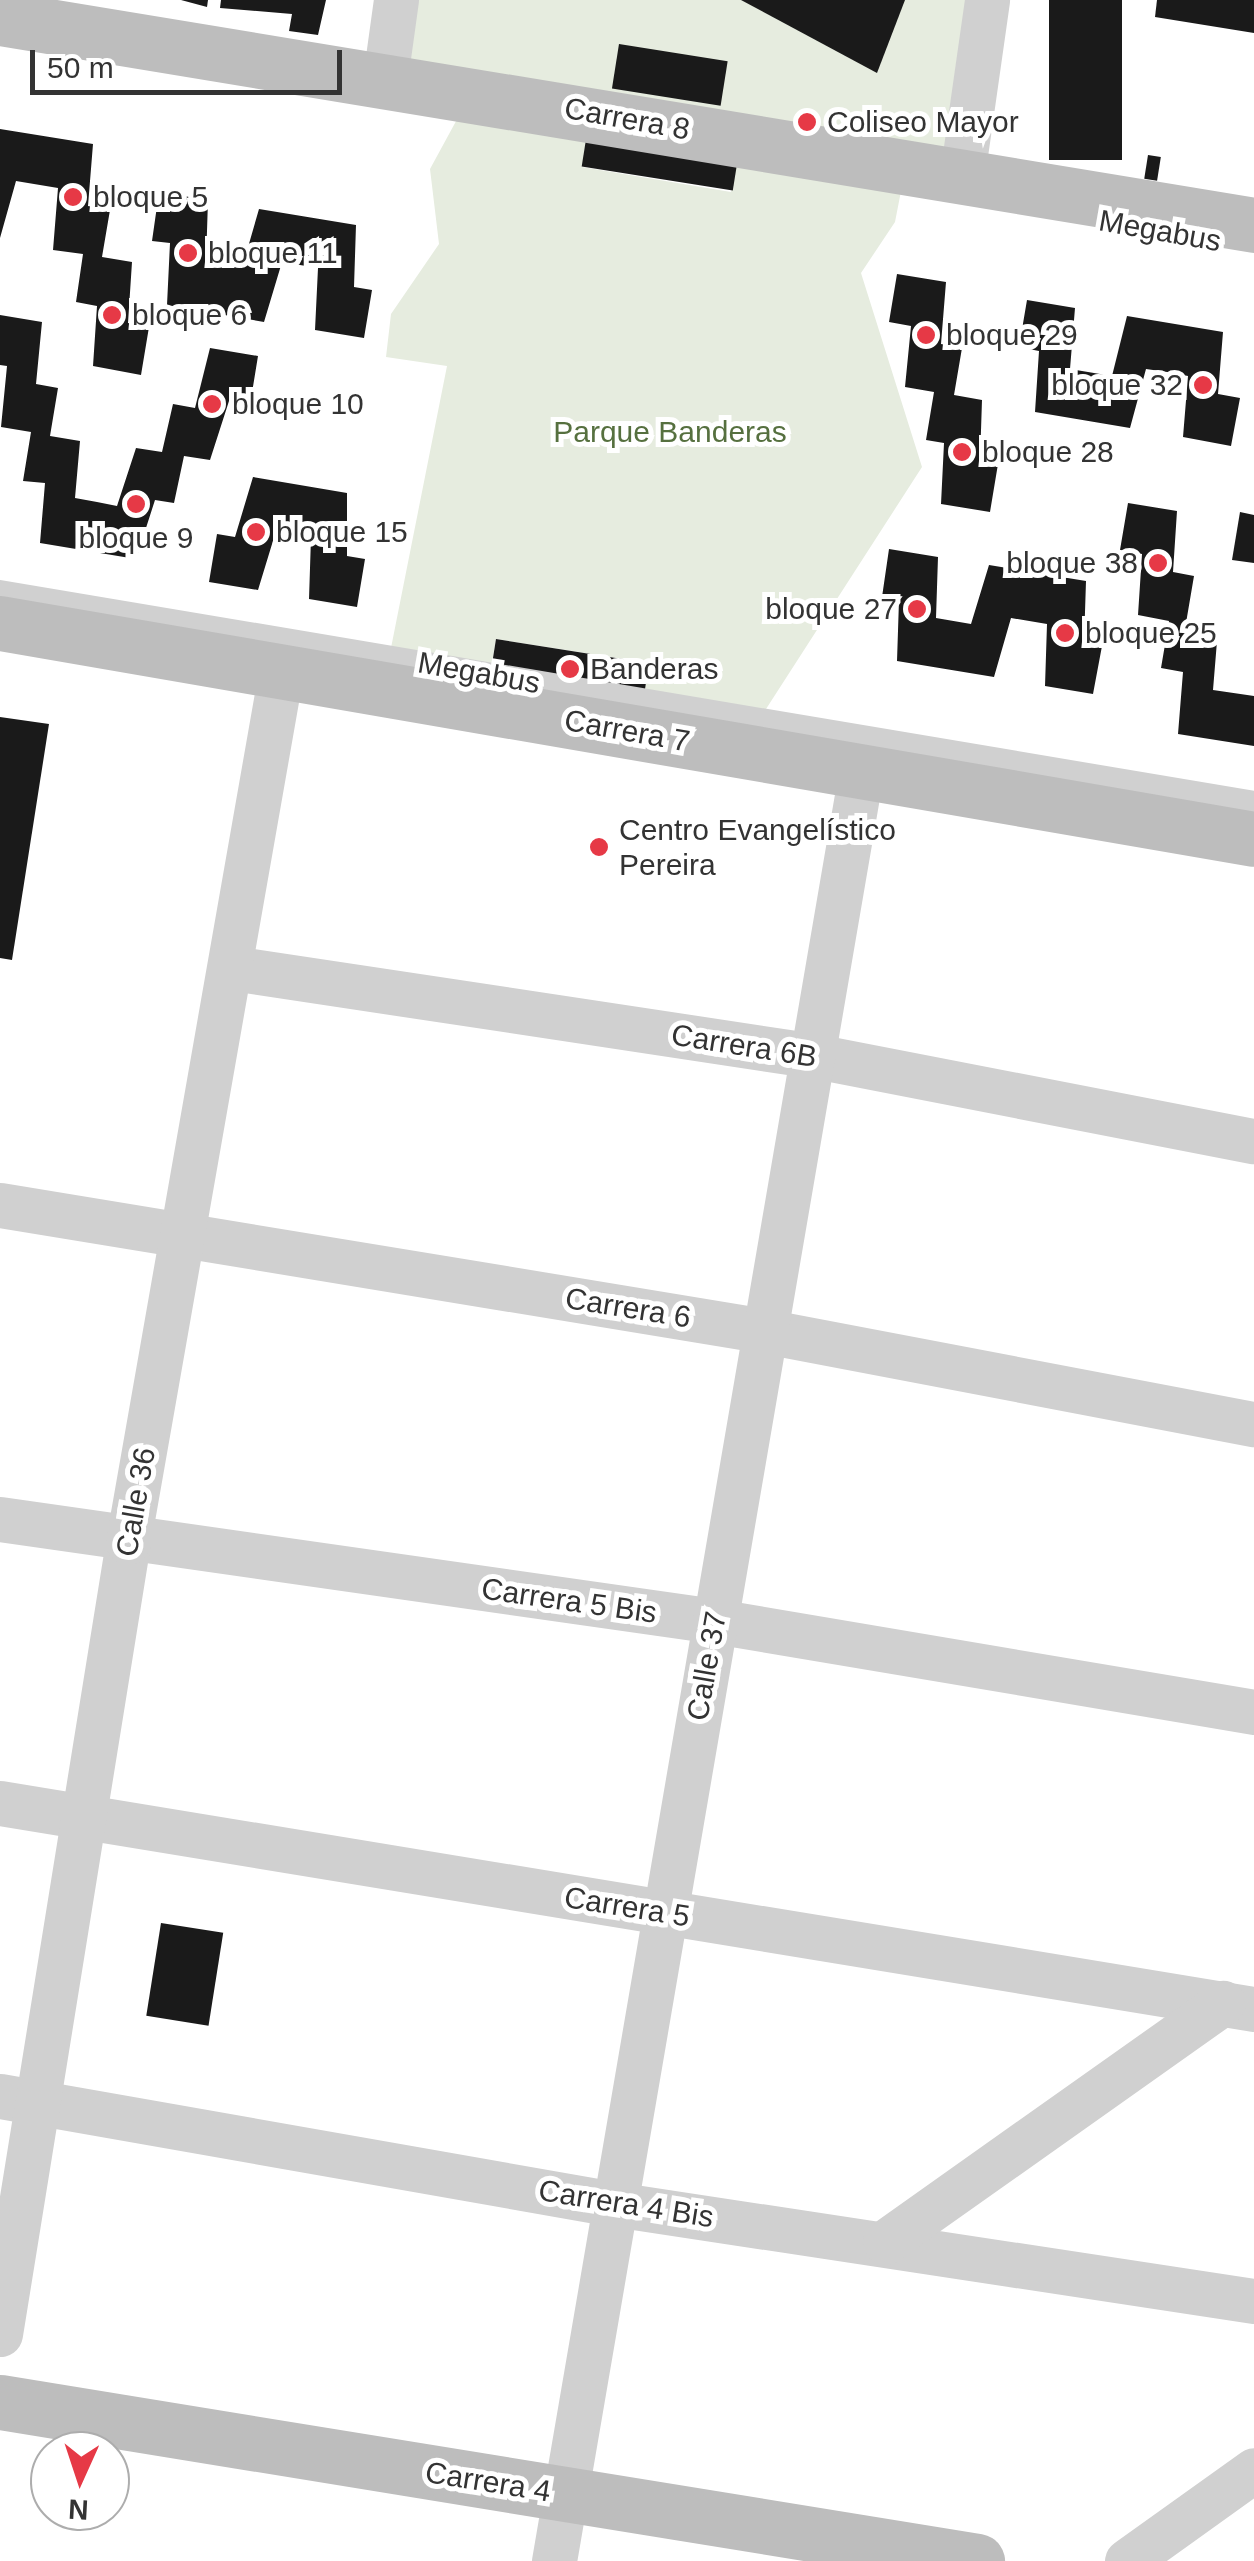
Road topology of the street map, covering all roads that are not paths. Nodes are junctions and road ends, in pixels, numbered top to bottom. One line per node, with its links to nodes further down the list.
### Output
1 (396, 0): 5 (street)
2 (987, 0): 6 (street)
3 (0, 18): 5 (main road, Carrera 8)
4 (0, 39): 8 (lane, Megabus)
5 (386, 79): 6 (main road, Carrera 8)
6 (962, 176): 7 (main road, Carrera 8)
7 (1254, 225)
8 (1254, 248)
9 (0, 592): 13 (lane, Megabus)
10 (0, 624): 11 (main road, Carrera 7)
11 (282, 672): 12 (main road, Carrera 7); 15 (street, Calle 36)
12 (861, 772): 14 (main road, Carrera 7); 16 (street, Calle 37)
13 (1254, 802)
14 (1254, 839)
15 (232, 968): 16 (street, Carrera 6B); 19 (street, Calle 36)
16 (815, 1056): 17 (street, Carrera 6B); 20 (street, Calle 37)
17 (1254, 1141)
18 (0, 1205): 19 (street, Carrera 6)
19 (186, 1235): 20 (street, Carrera 6); 23 (street, Calle 36)
20 (765, 1331): 21 (street, Carrera 6); 24 (street, Calle 37)
21 (1254, 1424)
22 (0, 1520): 23 (street, Carrera 5 Bis)
23 (128, 1542): 24 (street, Carrera 5 Bis); 27 (street, Calle 36)
24 (715, 1621): 25 (street, Carrera 5 Bis); 28 (street, Calle 37)
25 (1254, 1712)
26 (0, 1803): 27 (street, Carrera 5)
27 (88, 1817): 28 (street, Carrera 5); 30 (street, Calle 36)
28 (665, 1913): 29 (street, Carrera 5); 31 (street, Calle 37)
29 (1246, 2003): 32 (street)
30 (20, 2099): 31 (street, Carrera 4 Bis); 34 (street, Calle 36)
31 (614, 2204): 32 (street, Carrera 4 Bis); 37 (street, Calle 37)
32 (884, 2242): 33 (street, Carrera 4 Bis)
33 (1254, 2302)
34 (0, 2334)
35 (0, 2402): 37 (main road, Carrera 4)
36 (1254, 2470): 40 (street)
37 (565, 2494): 38 (street, Calle 37); 39 (main road, Carrera 4)
38 (554, 2561)
39 (976, 2561)
40 (1127, 2561)

